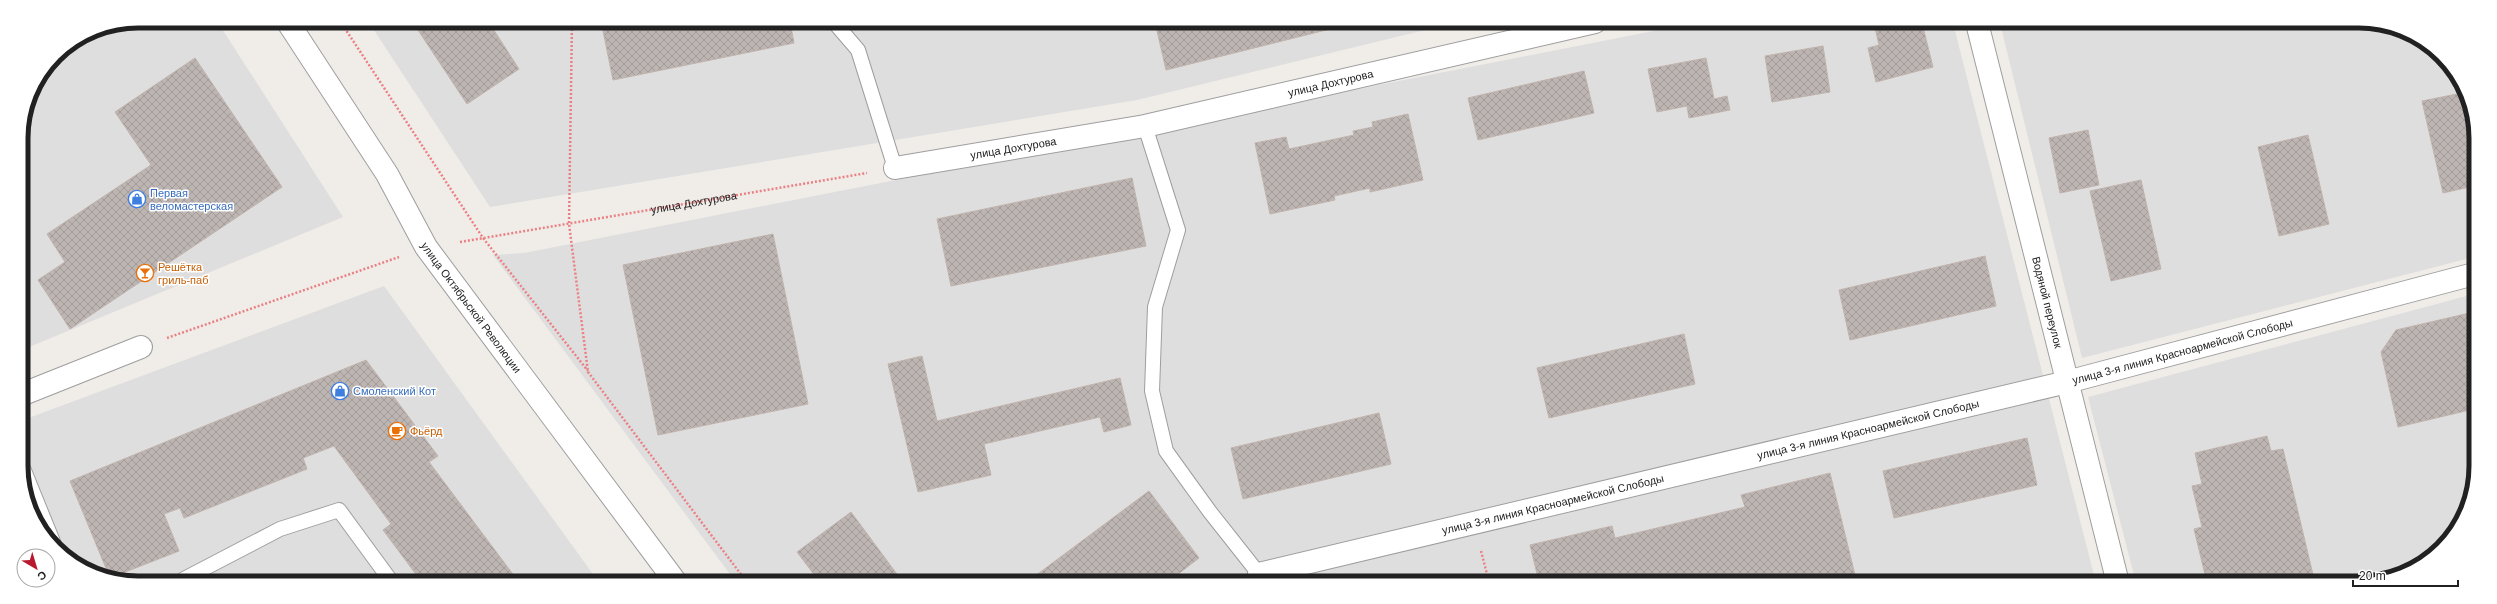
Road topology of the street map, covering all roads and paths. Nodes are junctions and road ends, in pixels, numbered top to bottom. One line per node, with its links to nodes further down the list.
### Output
1 (292, 28): 11 (street, улица Октябрьской Революции)
2 (345, 28): 10 (path)
3 (572, 28): 9 (path)
4 (839, 28): 8 (lane)
5 (1569, 28): 7 (street, улица Дохтурова)
6 (1978, 28): 15 (street, Водяной переулок)
7 (1145, 126): 8 (street, улица Дохтурова); 19 (lane)
8 (895, 168): 9 (path, улица Дохтурова)
9 (569, 224): 10 (path, улица Дохтурова); 14 (path)
10 (483, 238): 11 (path, улица Дохтурова); 14 (path)
11 (426, 248): 13 (path, улица Дохтурова); 22 (street, улица Октябрьской Революции)
12 (2469, 275): 15 (street, улица 3-я линия Красноармейской Слободы)
13 (140, 347): 16 (street)
14 (588, 372): 23 (path)
15 (2067, 382): 19 (street, улица 3-я линия Красноармейской Слободы); 24 (street, Водяной переулок)
16 (28, 392)
17 (29, 484): 18 (lane)
18 (47, 527)
19 (1259, 574)
20 (190, 576): 21 (lane)
21 (387, 576)
22 (671, 576)
23 (742, 576)
24 (2116, 576)

